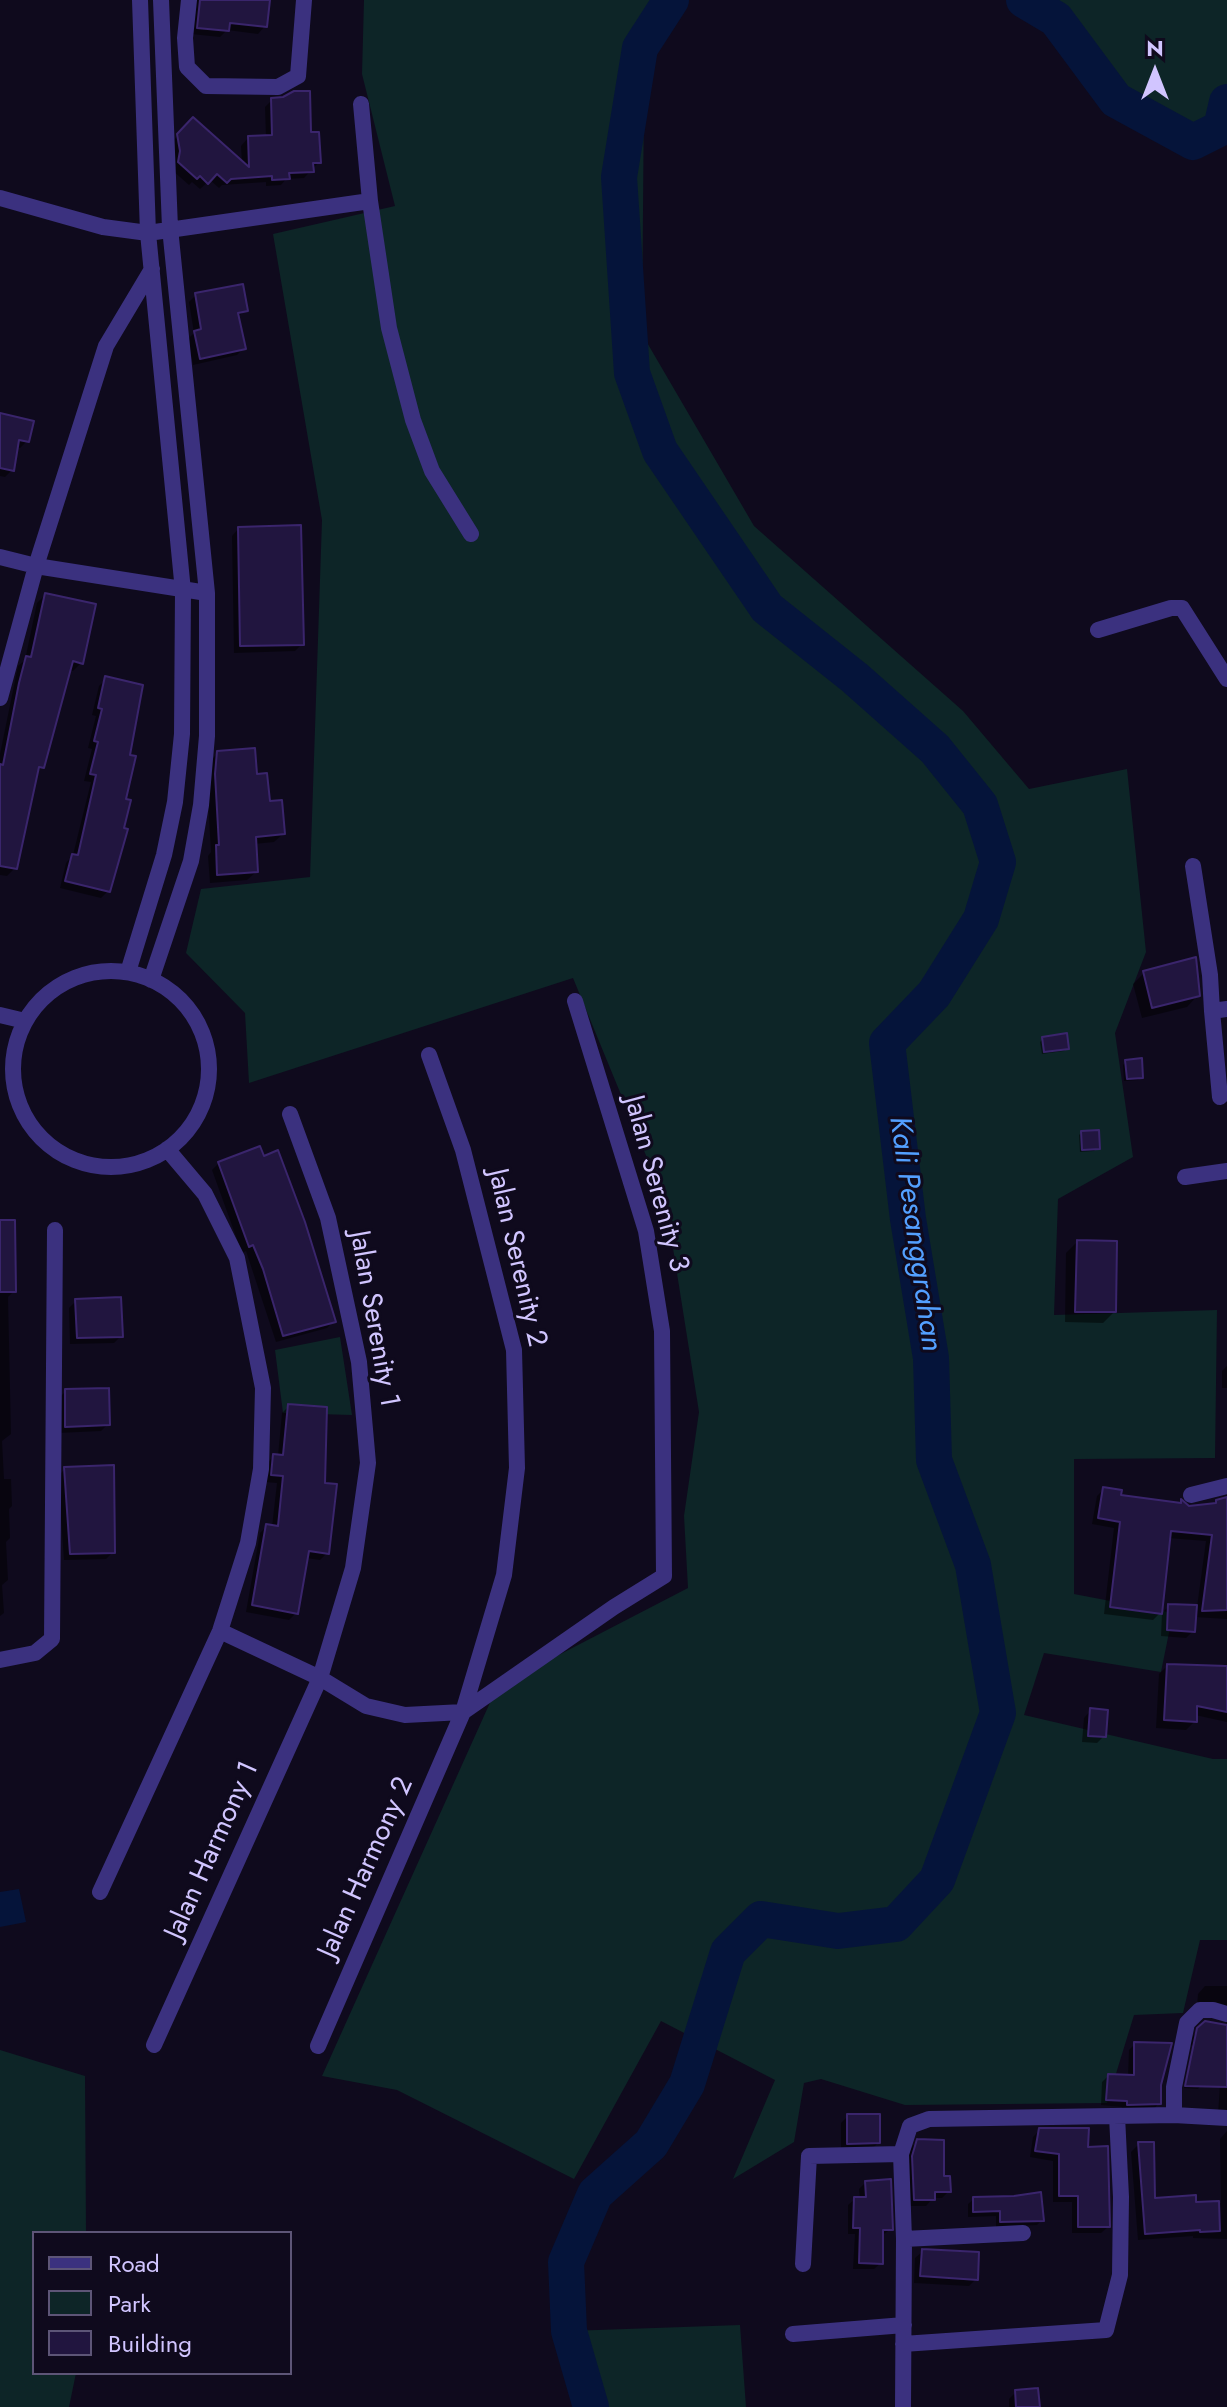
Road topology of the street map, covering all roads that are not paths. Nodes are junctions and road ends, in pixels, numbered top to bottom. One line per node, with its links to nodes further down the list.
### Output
1 (140, 0): 9 (street)
2 (161, 0): 8 (street)
3 (189, 0): 4 (street)
4 (304, 0)
5 (361, 104): 7 (street)
6 (0, 198): 9 (street)
7 (370, 201): 8 (street); 11 (street)
8 (170, 228): 9 (street); 15 (street)
9 (148, 233): 10 (street)
10 (152, 269): 13 (street); 14 (street)
11 (471, 534)
12 (0, 557): 13 (street)
13 (36, 566): 14 (street); 18 (street)
14 (183, 591): 15 (street); 20 (street)
15 (207, 593): 21 (street)
16 (1098, 630): 17 (street)
17 (1227, 679)
18 (0, 698)
19 (1193, 866): 23 (street)
20 (128, 972): 21 (street); 25 (street)
21 (151, 980): 30 (street)
22 (575, 1001): 39 (street, Jalan Serenity 3)
23 (1219, 1010): 28 (street)
24 (0, 1015): 25 (street)
25 (25, 1021): 27 (street)
26 (429, 1055): 39 (street, Jalan Serenity 2)
27 (6, 1059): 30 (street)
28 (1220, 1097)
29 (290, 1114): 38 (street, Jalan Serenity 1)
30 (167, 1149): 36 (street)
31 (1227, 1171): 32 (street)
32 (1185, 1177)
33 (55, 1230): 37 (street)
34 (1227, 1486): 35 (street)
35 (1191, 1495)
36 (220, 1631): 38 (street); 40 (street)
37 (0, 1660)
38 (320, 1678): 39 (street); 42 (street, Jalan Harmony 1)
39 (463, 1712): 43 (street, Jalan Harmony 2)
40 (100, 1892)
41 (1227, 2014): 44 (street)
42 (154, 2045)
43 (318, 2046)
44 (1174, 2115): 45 (street); 46 (street)
45 (1117, 2116): 47 (street); 53 (street)
46 (1227, 2118)
47 (901, 2154): 49 (street); 50 (street)
48 (1023, 2233): 49 (street)
49 (904, 2239): 51 (street)
50 (803, 2264)
51 (904, 2325): 52 (street); 53 (street)
52 (793, 2334)
53 (903, 2344): 54 (street)
54 (903, 2407)

